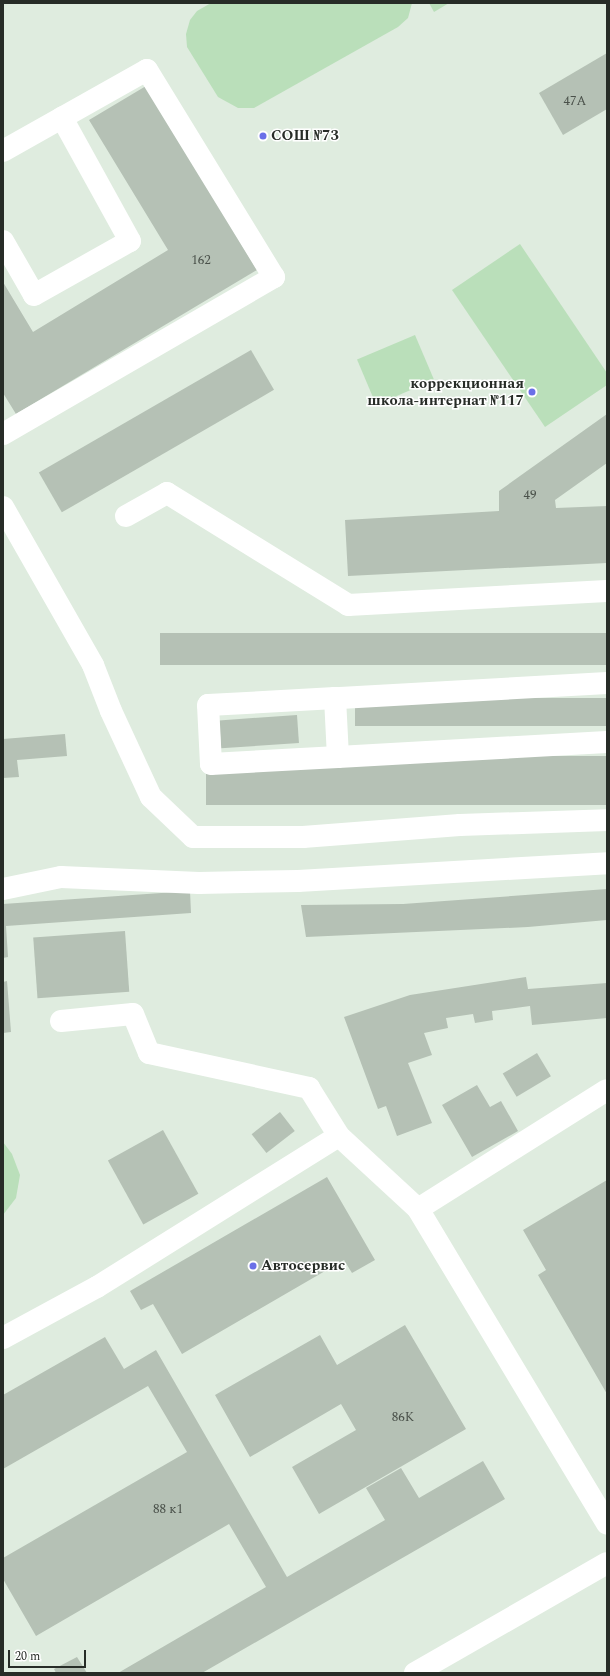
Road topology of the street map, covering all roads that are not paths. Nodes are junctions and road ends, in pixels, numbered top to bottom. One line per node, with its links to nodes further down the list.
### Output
1 (62, 118): 2 (street); 3 (street); 4 (street)
2 (3, 151)
3 (3, 241)
4 (3, 434)
5 (126, 516): 7 (street)
6 (6, 520): 12 (street)
7 (607, 591)
8 (607, 683): 9 (street)
9 (335, 698): 11 (street); 11 (street)
10 (607, 742): 11 (street)
11 (338, 757)
12 (607, 820)
13 (607, 863): 14 (street)
14 (3, 889)
15 (61, 1020): 17 (street)
16 (607, 1090): 18 (street)
17 (339, 1136): 18 (street); 19 (street)
18 (418, 1209): 20 (street)
19 (3, 1338)
20 (607, 1524)
21 (607, 1563): 22 (street)
22 (415, 1673)

